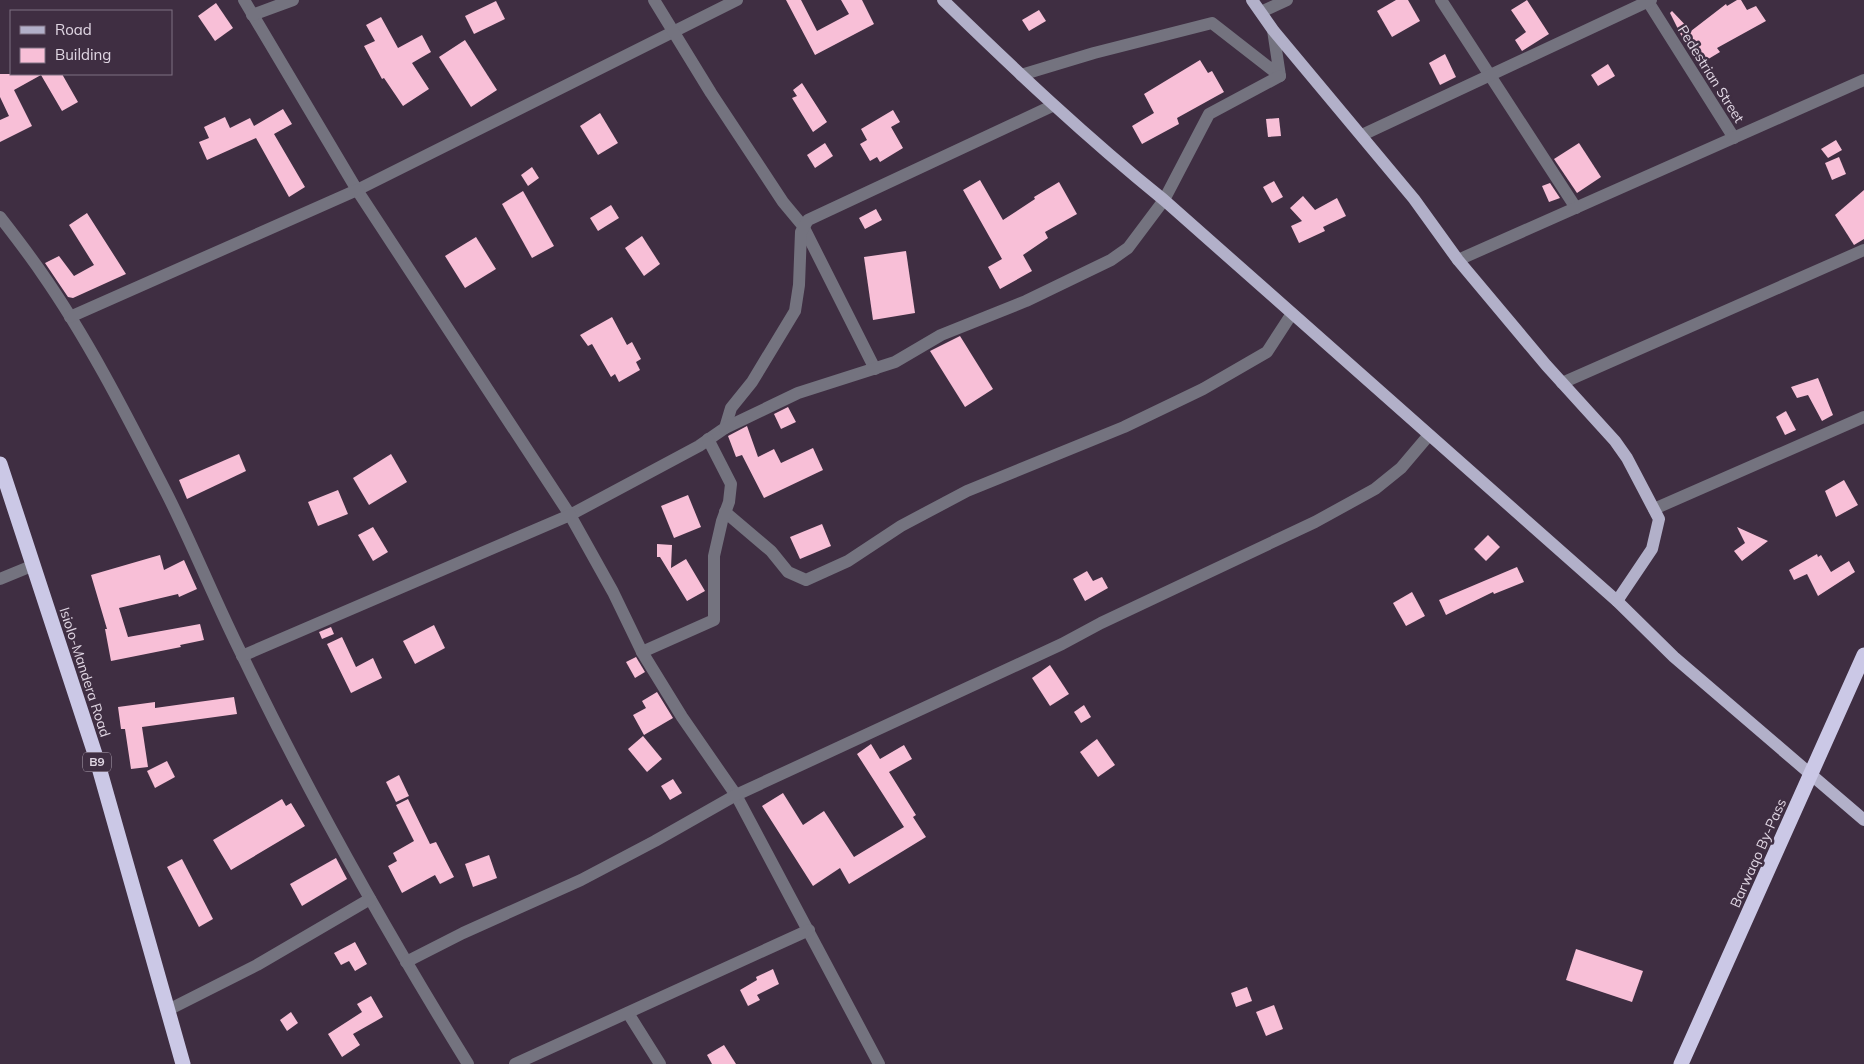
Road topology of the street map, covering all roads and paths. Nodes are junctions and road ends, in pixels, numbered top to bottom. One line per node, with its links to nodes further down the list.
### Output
1 (244, 0): 11 (street)
2 (293, 0): 11 (street)
3 (654, 0): 13 (street)
4 (737, 0): 13 (street)
5 (943, 0): 14 (main road)
6 (1252, 0): 10 (main road)
7 (1287, 0): 10 (street)
8 (1441, 0): 15 (street)
9 (1649, 0): 15 (street); 20 (street, Pedestrian Street)
10 (1261, 12): 12 (main road)
11 (252, 15): 21 (street)
12 (1273, 30): 16 (street); 19 (main road)
13 (673, 32): 21 (street); 25 (street)
14 (1021, 75): 16 (street); 18 (main road)
15 (1490, 75): 19 (street); 23 (street)
16 (1280, 76): 22 (street)
17 (1864, 80): 20 (street)
18 (1052, 106): 22 (main road); 25 (street)
19 (1362, 134): 27 (main road)
20 (1734, 138): 23 (street)
21 (357, 190): 29 (street); 39 (street)
22 (1164, 200): 28 (main road); 30 (street)
23 (1576, 208): 27 (street)
24 (0, 217): 29 (street)
25 (803, 226): 30 (street); 33 (street)
26 (1864, 250): 31 (street)
27 (1458, 260): 31 (main road)
28 (1291, 315): 34 (main road); 38 (street)
29 (70, 317): 45 (street)
30 (875, 369): 33 (street)
31 (1562, 382): 37 (main road)
32 (1864, 417): 37 (street)
33 (725, 428): 35 (street)
34 (1429, 435): 42 (main road); 47 (street)
35 (708, 439): 38 (street); 39 (street)
36 (0, 464): 40 (highway, Isiolo-Mandera Road / B9)
37 (1654, 509): 42 (main road)
38 (726, 512): 43 (street)
39 (570, 515): 43 (street); 45 (street)
40 (34, 566): 41 (street); 52 (highway, Isiolo-Mandera Road / B9)
41 (0, 579)
42 (1617, 601): 46 (main road)
43 (642, 652): 47 (street)
44 (1864, 655): 46 (highway, Barwaqo By-Pass)
45 (242, 656): 49 (street)
46 (1811, 773): 48 (main road); 59 (highway, Barwaqo By-Pass)
47 (736, 795): 50 (street); 51 (street)
48 (1864, 820)
49 (370, 899): 51 (street); 52 (street)
50 (809, 930): 53 (street); 58 (street)
51 (406, 962): 55 (street)
52 (168, 1010): 54 (highway, Isiolo-Mandera Road / B9)
53 (628, 1013): 56 (street); 57 (street)
54 (179, 1063)
55 (468, 1064)
56 (515, 1064)
57 (660, 1064)
58 (879, 1064)
59 (1682, 1064)

